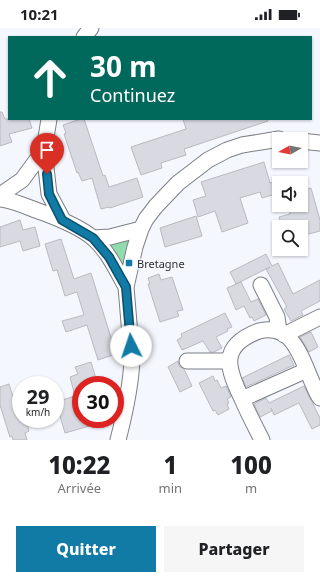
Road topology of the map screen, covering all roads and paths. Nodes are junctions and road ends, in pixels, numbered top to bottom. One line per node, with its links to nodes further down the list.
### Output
1 (91, 28): 2 (street)
2 (85, 36)
3 (49, 120): 7 (street)
4 (272, 140): 11 (street)
5 (308, 142): 6 (street)
6 (320, 143)
7 (44, 150): 8 (street); 10 (street)
8 (0, 195)
9 (0, 199): 10 (street)
10 (62, 220): 12 (street)
11 (141, 229): 12 (street); 14 (street)
12 (93, 238): 14 (street)
13 (261, 285): 16 (street)
14 (126, 287): 22 (street)
15 (320, 317): 16 (street)
16 (281, 333): 18 (street); 19 (street)
17 (187, 361): 18 (street)
18 (229, 363): 21 (street)
19 (306, 370): 20 (street); 21 (street)
20 (320, 398)
21 (242, 400): 23 (street)
22 (118, 440)
23 (262, 440)

